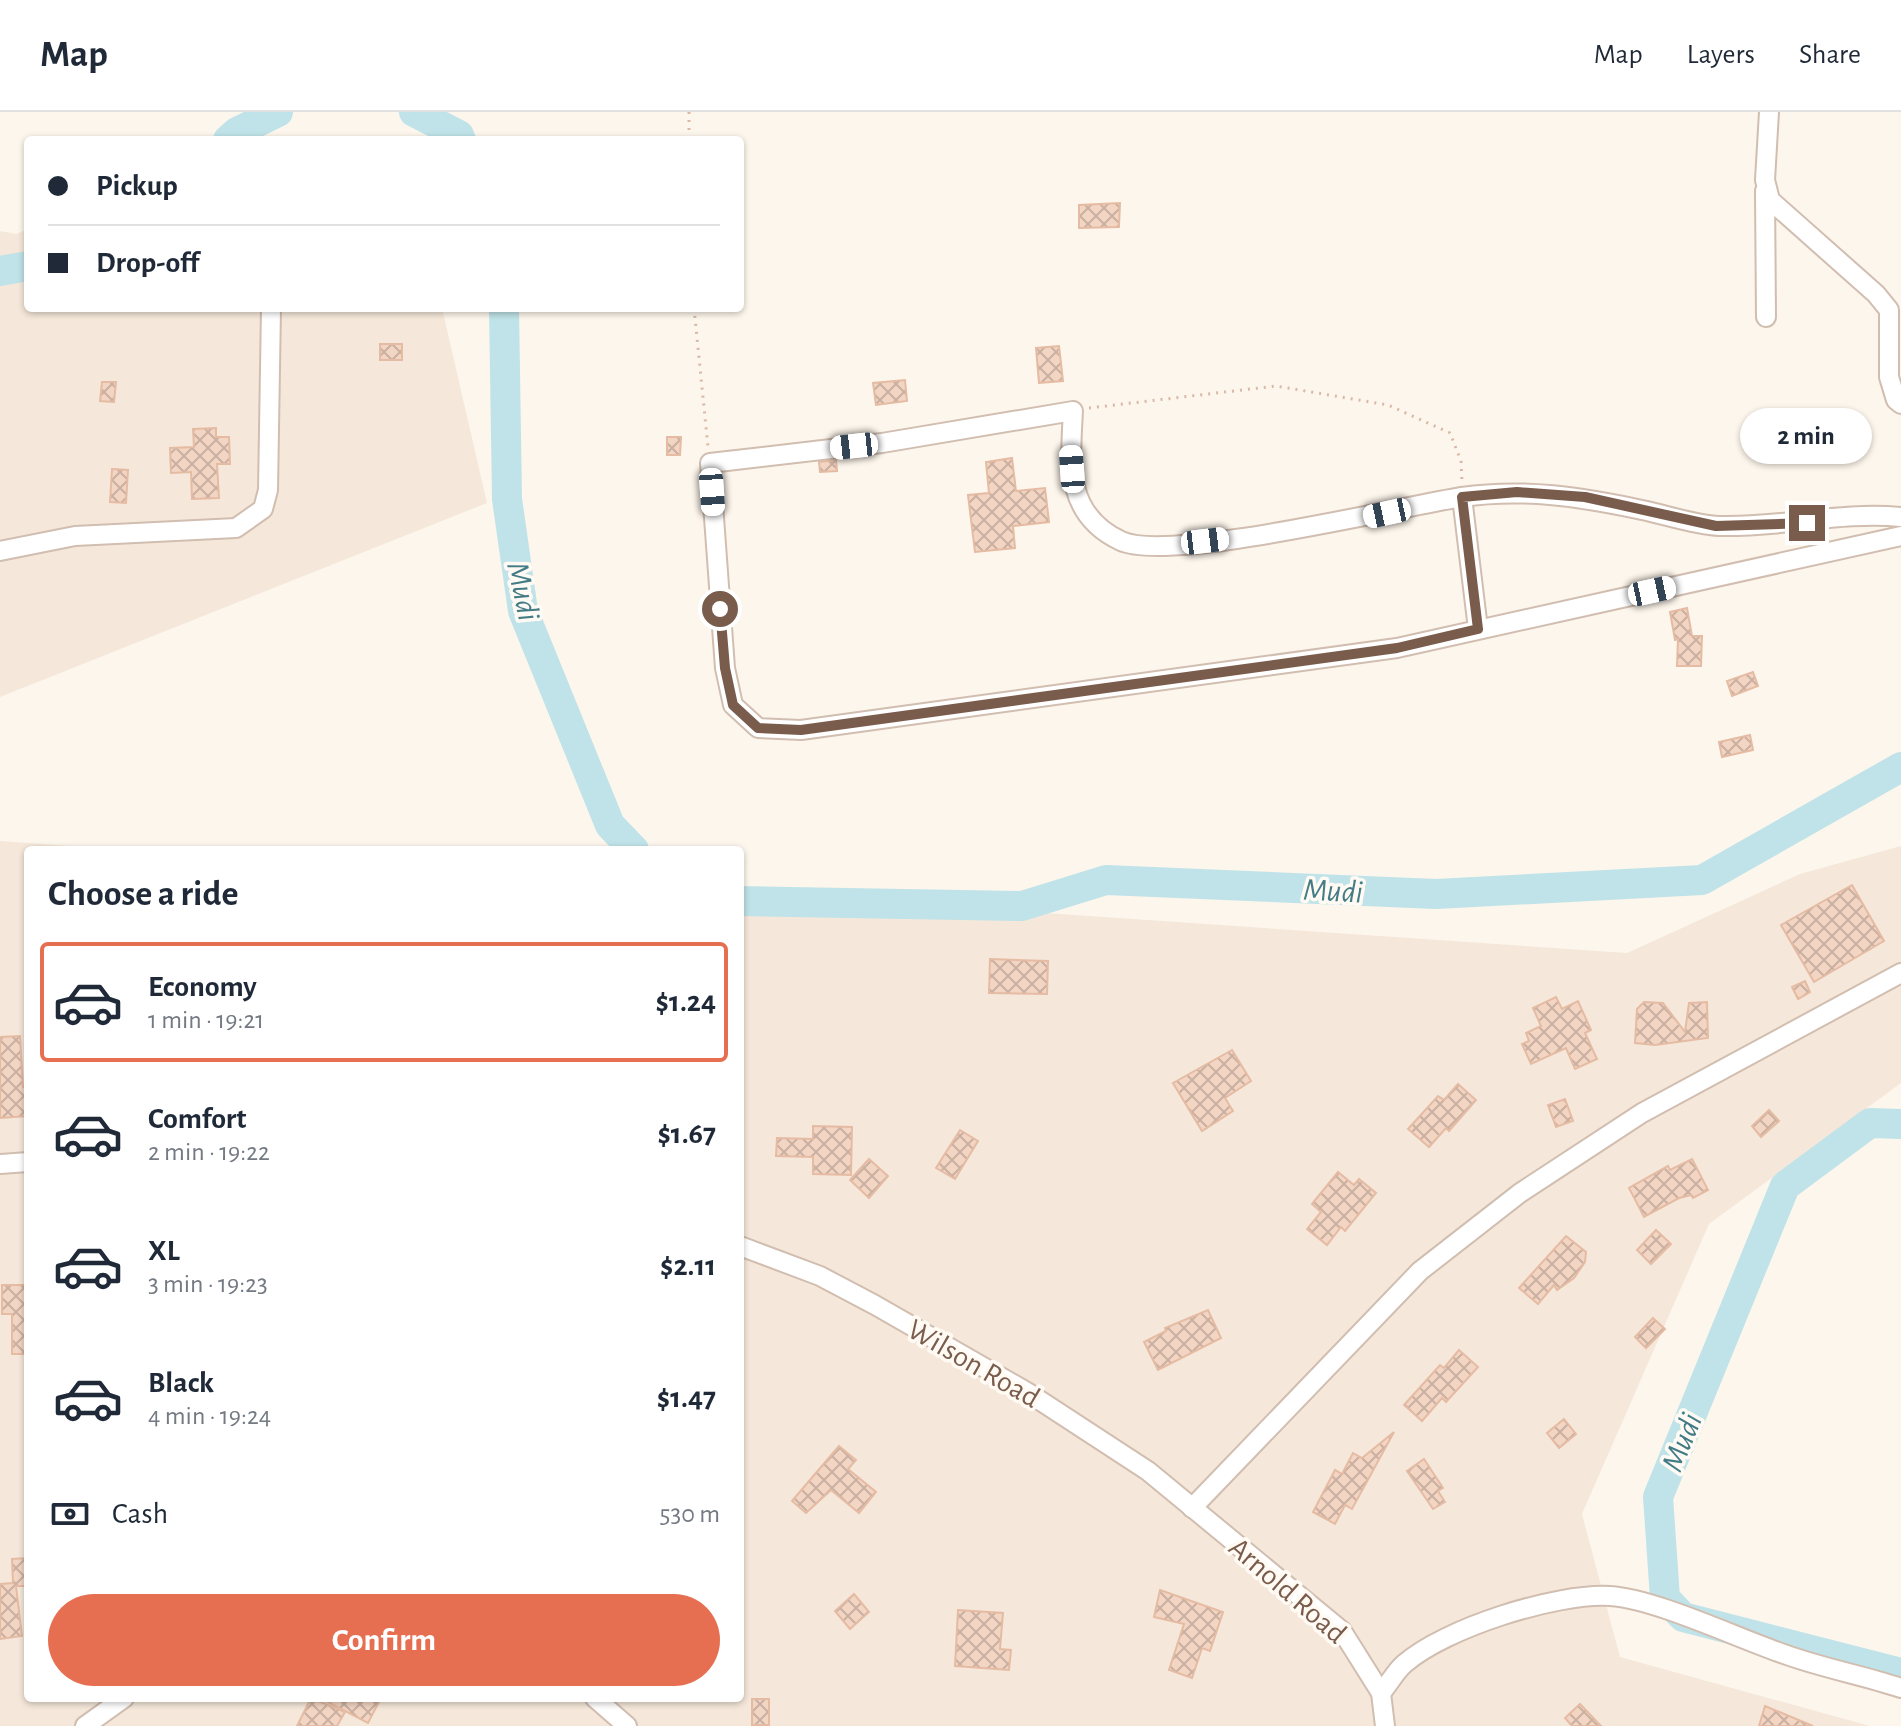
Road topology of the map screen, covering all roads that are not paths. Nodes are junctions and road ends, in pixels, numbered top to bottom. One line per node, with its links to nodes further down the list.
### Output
1 (1769, 112): 2 (street)
2 (1765, 180): 4 (street); 5 (street)
3 (271, 312): 9 (street)
4 (1766, 317)
5 (1901, 404)
6 (1462, 497): 7 (street); 10 (street); 10 (street)
7 (1901, 517)
8 (1901, 536): 10 (street)
9 (0, 551)
10 (1478, 629)
11 (1901, 973): 15 (street)
12 (24, 1162): 13 (street)
13 (0, 1164)
14 (744, 1248): 15 (street, Wilson Road)
15 (1192, 1508): 17 (street, Arnold Road)
16 (1901, 1688): 17 (street)
17 (1381, 1693): 22 (street, Arnold Road)
18 (118, 1702): 20 (street)
19 (600, 1702): 21 (street)
20 (85, 1726)
21 (627, 1726)
22 (1385, 1726)

